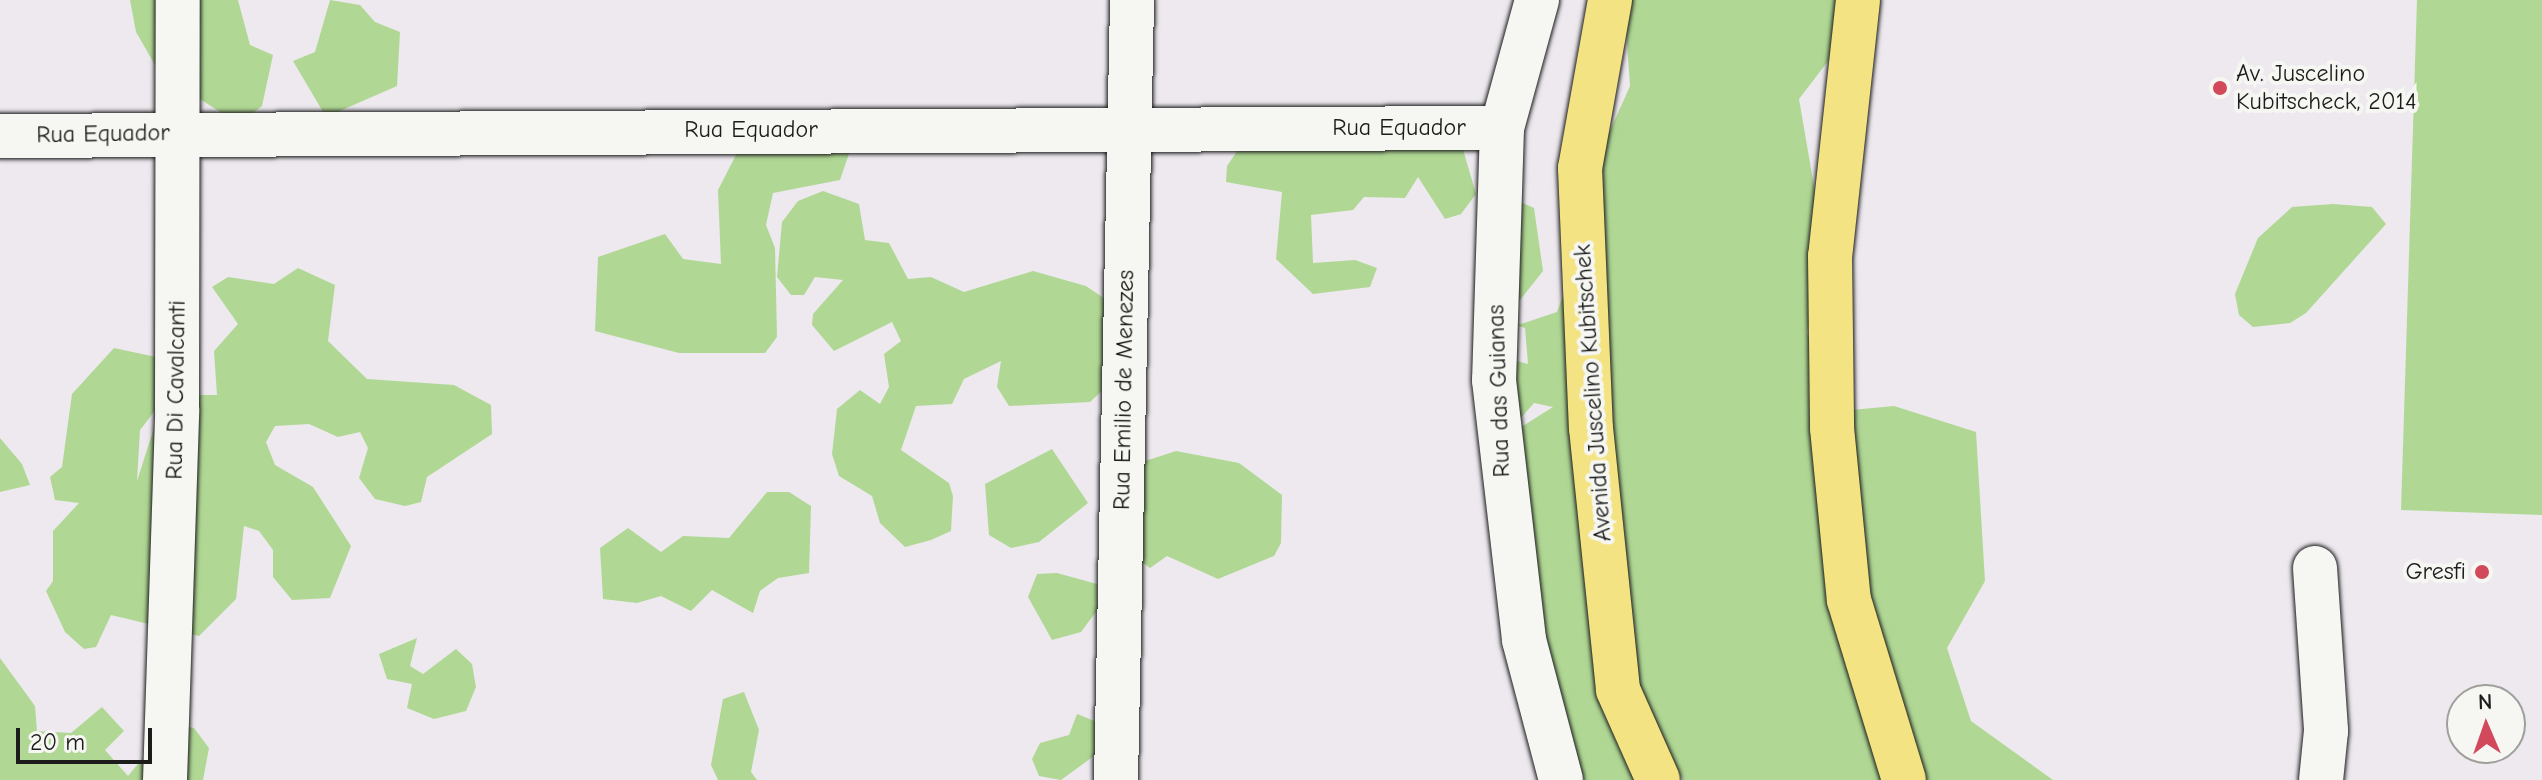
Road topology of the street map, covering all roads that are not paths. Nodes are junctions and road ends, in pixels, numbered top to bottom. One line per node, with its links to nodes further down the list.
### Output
1 (178, 0): 8 (street, Rua Di Cavalcanti)
2 (1132, 0): 6 (street, Rua Emilio de Menezes)
3 (1537, 0): 7 (street, Rua das Guianas)
4 (1610, 0): 14 (main road, Avenida Juscelino Kubitschek)
5 (1858, 0): 15 (main road)
6 (1130, 127): 7 (street, Rua Equador); 8 (street, Rua Equador); 12 (street, Rua Emilio de Menezes)
7 (1502, 128): 13 (street, Rua das Guianas)
8 (176, 133): 9 (street, Rua Equador); 11 (street, Rua Di Cavalcanti)
9 (0, 136)
10 (2315, 568): 16 (street)
11 (165, 780)
12 (1116, 780)
13 (1561, 780)
14 (1658, 780)
15 (1904, 780)
16 (2321, 780)

